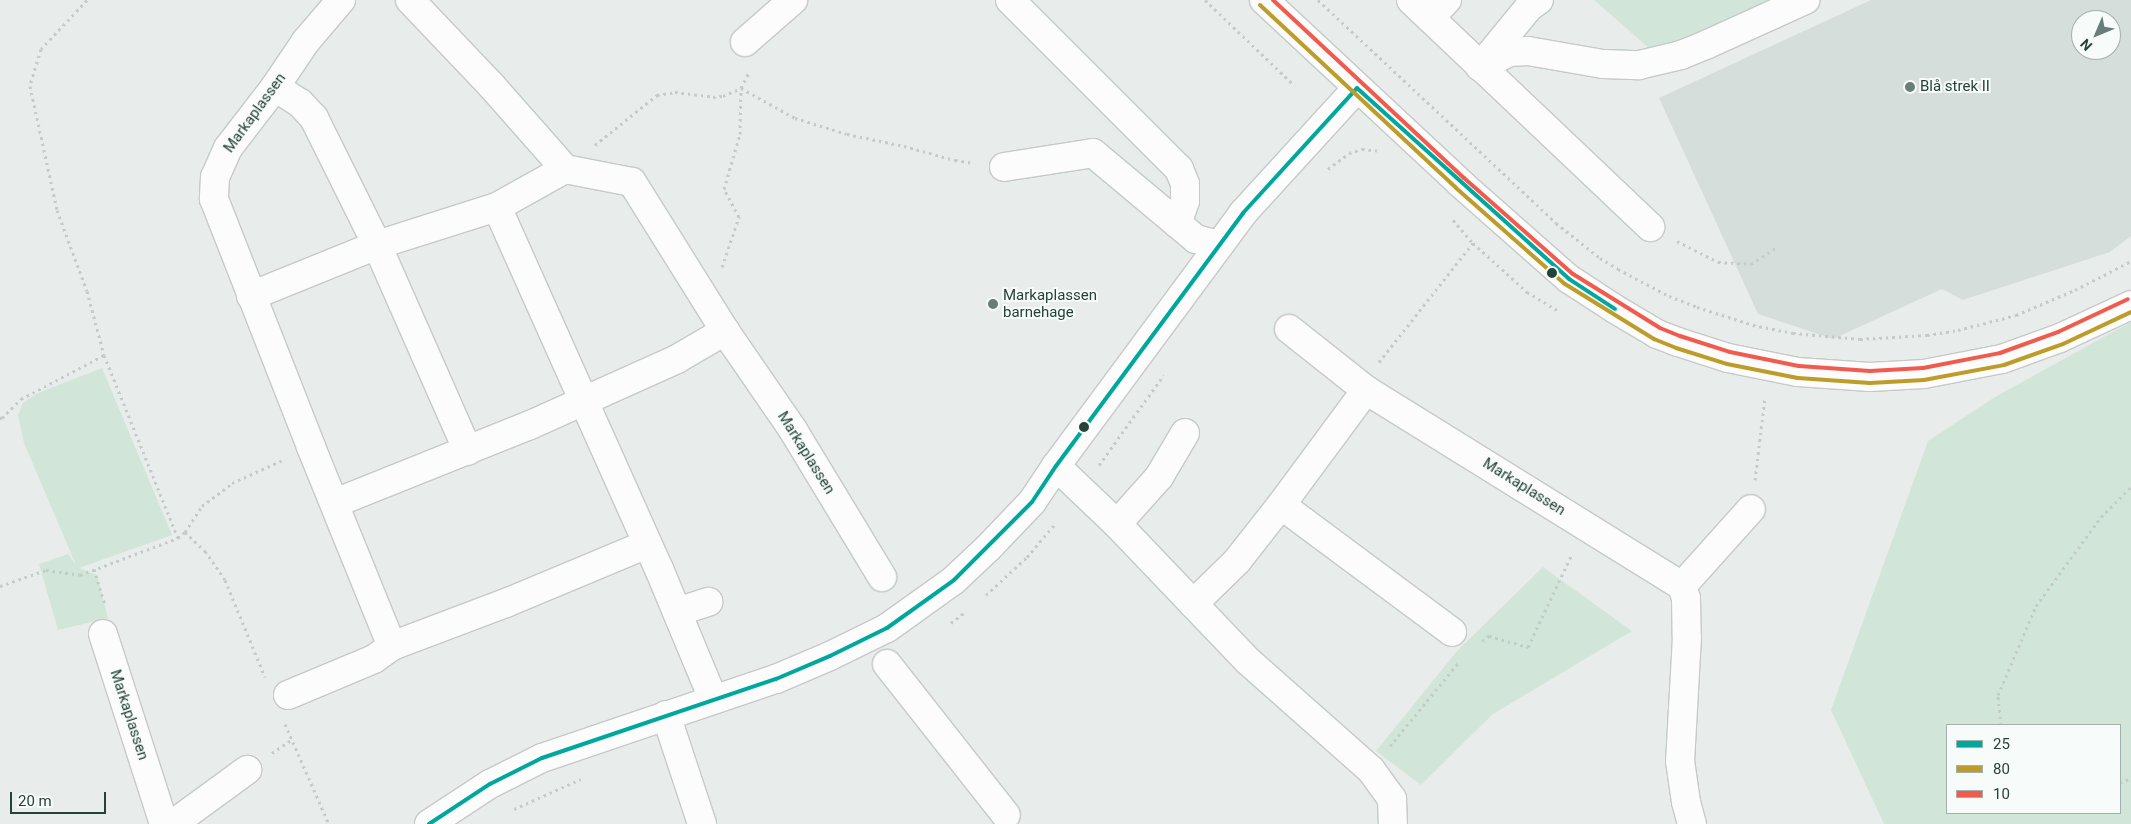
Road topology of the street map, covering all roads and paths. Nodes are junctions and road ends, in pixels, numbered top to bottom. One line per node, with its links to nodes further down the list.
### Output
1 (87, 0): 34 (path)
2 (341, 0): 15 (street, Markaplassen)
3 (410, 0): 19 (street)
4 (793, 0): 12 (street)
5 (1010, 0): 21 (street)
6 (1205, 0): 14 (path)
7 (1318, 0): 32 (path)
8 (1539, 0): 13 (street)
9 (1805, 0): 13 (street)
10 (1270, 2): 17 (street)
11 (1430, 6): 13 (street)
12 (745, 42): 16 (path)
13 (1480, 67): 22 (street)
14 (1295, 86)
15 (275, 87): 24 (street); 28 (street, Markaplassen)
16 (741, 88): 18 (path); 19 (path); 30 (path)
17 (1357, 88): 25 (street); 35 (street)
18 (1004, 167): 21 (street)
19 (565, 169): 20 (street); 30 (street, Markaplassen)
20 (497, 207): 24 (street); 37 (street)
21 (1177, 224): 25 (street)
22 (1650, 227): 26 (path)
23 (1472, 243): 36 (path)
24 (377, 245): 28 (street); 41 (street)
25 (1219, 245): 42 (street)
26 (1776, 248)
27 (2131, 261): 32 (path)
28 (251, 296): 40 (street, Markaplassen)
29 (2131, 305): 35 (street)
30 (709, 306): 33 (street, Markaplassen)
31 (1289, 329): 36 (street, Markaplassen)
32 (1774, 330): 35 (path)
33 (725, 331): 37 (street); 52 (street, Markaplassen)
34 (104, 355): 38 (path); 50 (path)
35 (1770, 366): 46 (path)
36 (1366, 390): 45 (street); 48 (street, Markaplassen)
37 (584, 400): 41 (street); 51 (street)
38 (1, 418)
39 (1184, 433): 47 (street)
40 (311, 447): 44 (street, Markaplassen); 49 (path)
41 (468, 451): 44 (street)
42 (1056, 466): 47 (street); 65 (street)
43 (2131, 487): 67 (path)
44 (335, 503): 61 (street, Markaplassen)
45 (1282, 505): 56 (street); 58 (street)
46 (1751, 509): 54 (street)
47 (1116, 524): 56 (street)
48 (1586, 525): 54 (street, Markaplassen); 60 (path)
49 (185, 532): 50 (path); 64 (path)
50 (178, 538): 53 (path)
51 (647, 544): 57 (street); 61 (street)
52 (882, 577)
53 (0, 586)
54 (1682, 586): 77 (street)
55 (708, 602): 57 (street)
56 (1192, 604): 69 (street)
57 (677, 612): 65 (street)
58 (1452, 632)
59 (103, 634): 71 (street, Markaplassen)
60 (1476, 645)
61 (392, 646): 64 (street)
62 (1463, 657): 69 (path)
63 (887, 664): 70 (street)
64 (281, 698): 73 (path)
65 (713, 699): 66 (street)
66 (666, 715): 74 (street); 75 (street)
67 (2001, 724)
68 (247, 770): 72 (street)
69 (1371, 770): 76 (street)
70 (1004, 821)
71 (164, 824)
72 (173, 824)
73 (329, 824)
74 (429, 824)
75 (702, 824)
76 (1393, 824)
77 (1692, 824)

